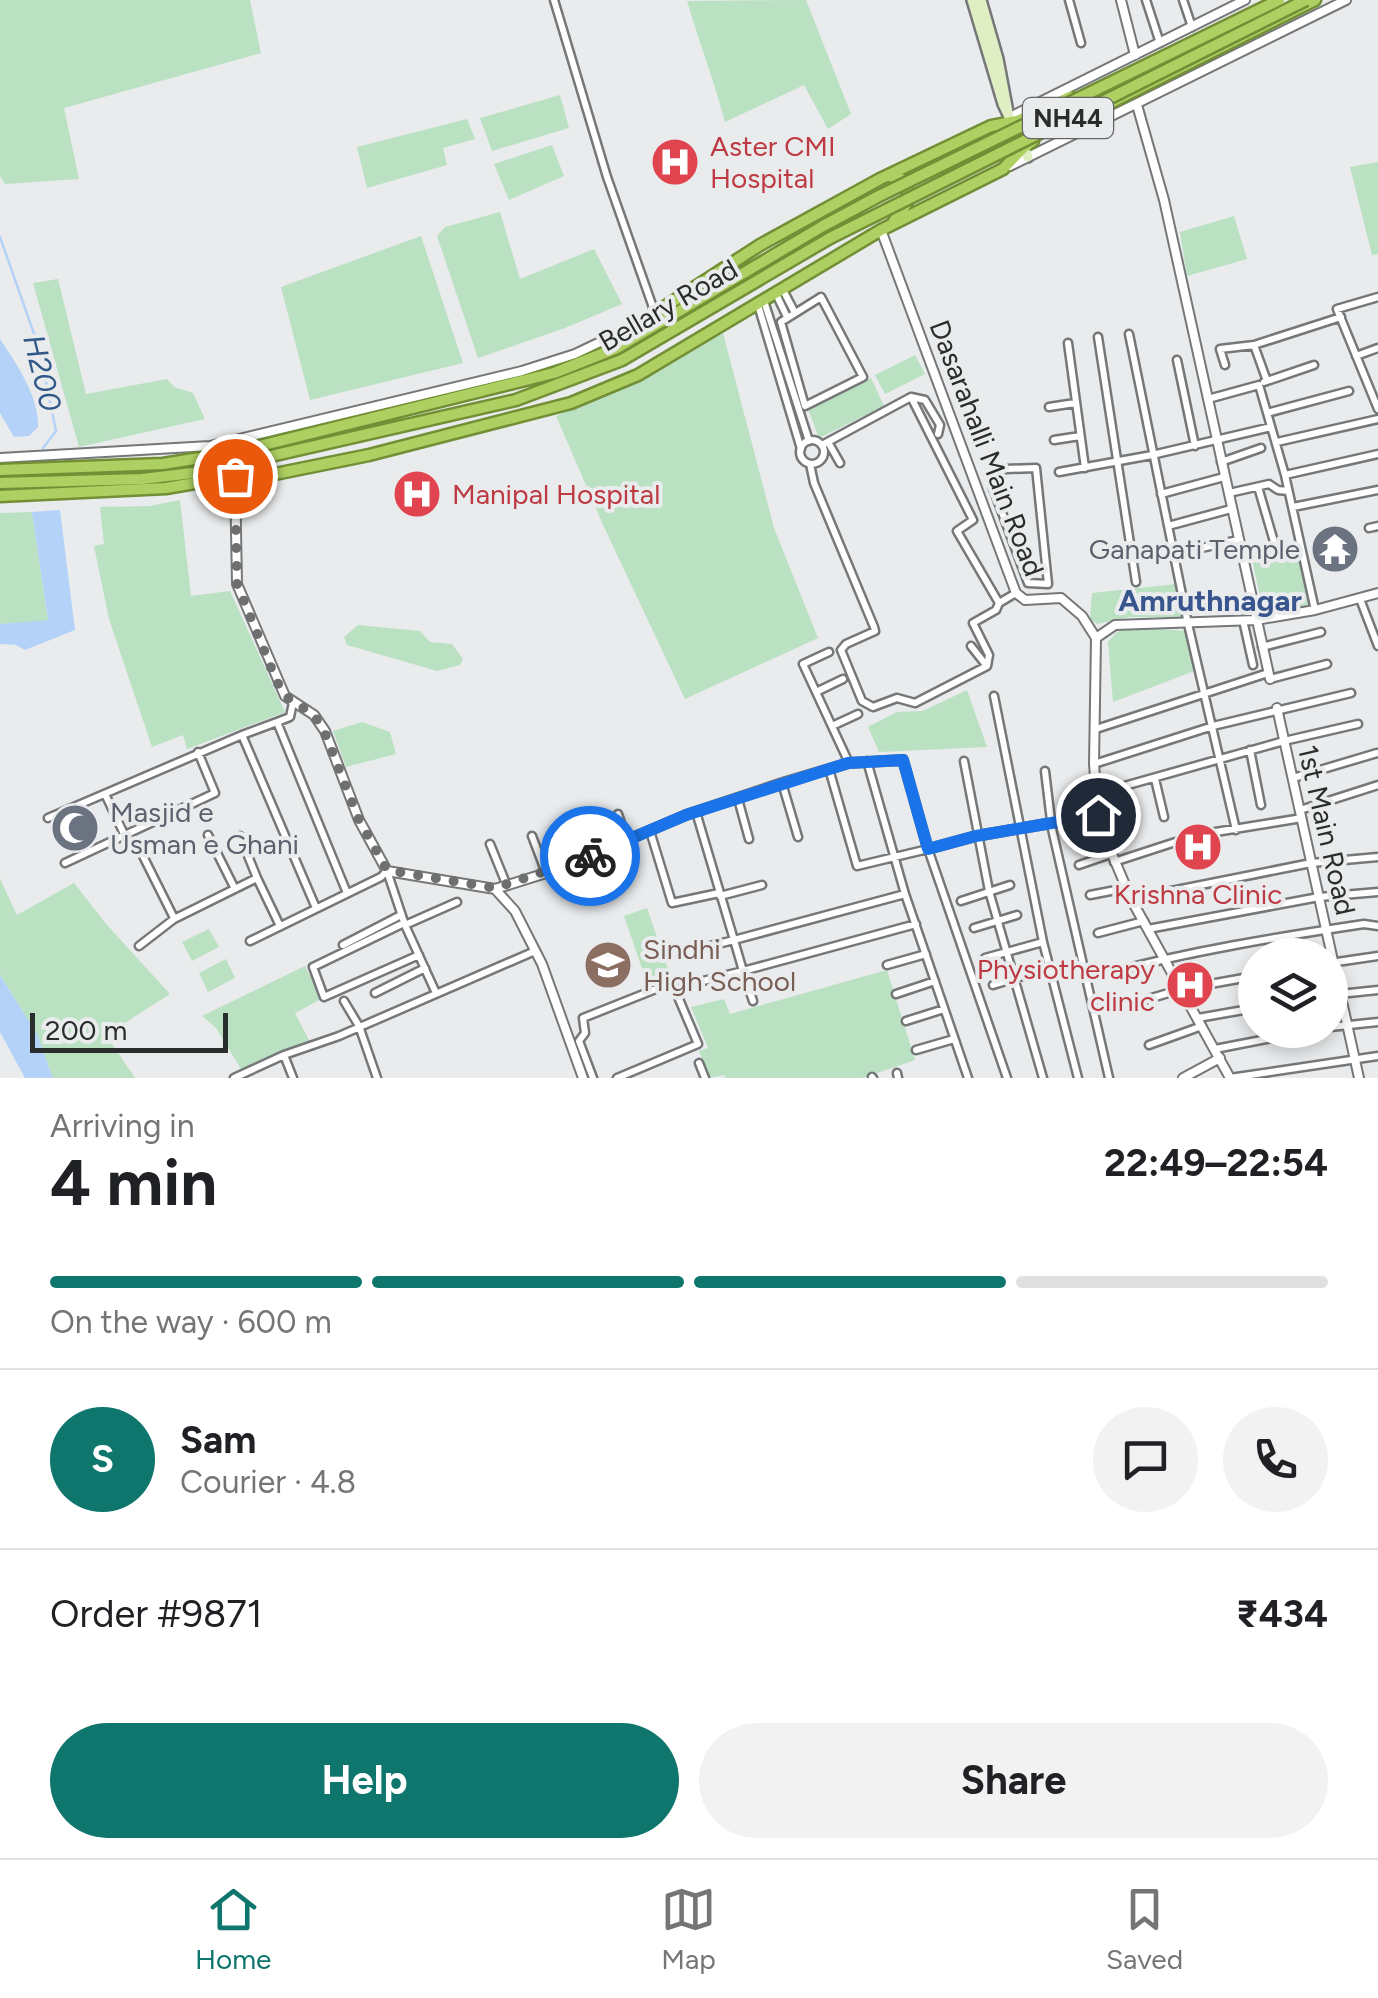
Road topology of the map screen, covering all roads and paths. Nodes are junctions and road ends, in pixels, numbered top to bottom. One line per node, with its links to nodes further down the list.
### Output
1 (554, 0): 30 (street)
2 (972, 0): 21 (main road)
3 (981, 0): 21 (main road)
4 (1069, 0): 17 (street)
5 (1121, 0): 19 (street)
6 (1146, 0): 18 (street)
7 (1183, 0): 16 (street)
8 (1216, 0): 15 (street)
9 (1245, 0): 15 (street)
10 (1268, 0): 21 (highway)
11 (1279, 0): 30 (highway, Bellary Road / NH44, bridge)
12 (1306, 0): 80 (highway, Bellary Road / NH44, bridge)
13 (1316, 0): 22 (highway, Bellary Road)
14 (1346, 0): 20 (street)
15 (1220, 13): 16 (street)
16 (1192, 27): 18 (street)
17 (1080, 43)
18 (1160, 43): 19 (street)
19 (1135, 56): 21 (street)
20 (1137, 105): 22 (street); 47 (street)
21 (1010, 116): 22 (main road); 23 (highway)
22 (1026, 152): 24 (highway, Bellary Road)
23 (887, 176): 24 (highway); 30 (highway)
24 (885, 228): 25 (highway, Bellary Road); 90 (street, Dasarahalli Main Road)
25 (780, 292): 27 (highway, Bellary Road); 28 (street); 31 (street)
26 (1378, 298): 29 (street)
27 (761, 303): 58 (street); 64 (street); 76 (highway, Bellary Road)
28 (796, 312): 31 (street); 31 (street)
29 (1340, 317): 37 (street); 39 (street)
30 (657, 318): 32 (highway); 35 (highway, Bellary Road / NH44)
31 (788, 318)
32 (638, 324): 35 (highway); 54 (street)
33 (1129, 334): 66 (street)
34 (1098, 337): 68 (street)
35 (632, 339): 54 (highway, Bellary Road / NH44)
36 (1068, 343): 48 (street)
37 (1254, 345): 42 (street); 43 (street)
38 (1378, 348): 39 (street)
39 (1356, 356): 44 (street)
40 (1177, 360): 62 (street)
41 (1314, 365): 43 (street)
42 (1224, 366)
43 (1263, 383): 47 (street); 51 (street)
44 (1374, 387): 50 (street)
45 (1349, 391): 51 (street)
46 (911, 397): 55 (street); 61 (street); 100 (street)
47 (1208, 399): 59 (street)
48 (1075, 404): 49 (street); 56 (street)
49 (1049, 407)
50 (1378, 410)
51 (1267, 412): 53 (street)
52 (1378, 420): 60 (street)
53 (1272, 427): 59 (street); 60 (street)
54 (288, 434): 67 (street); 73 (highway, Bellary Road / NH44)
55 (938, 434)
56 (1080, 436): 57 (street); 72 (street)
57 (1054, 440)
58 (808, 441): 61 (street); 64 (street)
59 (1216, 442): 62 (street); 69 (street)
60 (1276, 442): 75 (street)
61 (825, 443): 70 (street); 71 (street)
62 (1194, 446): 66 (street)
63 (1261, 448): 69 (street)
64 (801, 449): 71 (street)
65 (1378, 454): 75 (street)
66 (1152, 456): 68 (street); 84 (street)
67 (0, 458)
68 (1117, 462): 72 (street); 96 (street)
69 (1220, 462): 77 (street)
70 (840, 463)
71 (810, 464): 113 (street)
72 (1085, 468): 74 (street)
73 (0, 470)
74 (1059, 472)
75 (1285, 474): 83 (street)
76 (235, 476): 80 (highway, Bellary Road); 120 (street)
77 (1224, 477): 84 (street); 85 (street)
78 (0, 484): 81 (highway, Bellary Road / NH44)
79 (1258, 487): 83 (street); 85 (street); 94 (street)
80 (54, 488): 81 (highway, Bellary Road / NH44)
81 (24, 489): 86 (highway)
82 (1378, 490): 88 (street)
83 (1289, 491): 88 (street)
84 (1161, 494): 92 (street)
85 (1228, 494): 89 (street)
86 (0, 496)
87 (998, 502): 90 (street); 91 (street); 91 (street)
88 (1292, 507): 101 (street)
89 (1231, 510): 92 (street); 93 (street)
90 (987, 511): 91 (street); 97 (street, Dasarahalli Main Road)
91 (1000, 511)
92 (1168, 526): 95 (street)
93 (1238, 540): 95 (street); 103 (street)
94 (1275, 544)
95 (1174, 554): 104 (street)
96 (1136, 582)
97 (1016, 593): 100 (street); 106 (street, Dasarahalli Main Road)
98 (1378, 593): 99 (street)
99 (1360, 599): 101 (street); 109 (street)
100 (999, 603): 113 (street)
101 (1315, 610): 103 (street)
102 (1243, 620): 103 (street); 104 (street); 112 (street)
103 (1256, 620): 108 (street)
104 (1188, 624): 106 (street); 117 (street)
105 (1321, 632): 108 (street)
106 (1096, 638): 127 (street)
107 (971, 646): 113 (street)
108 (1262, 646): 114 (street)
109 (1378, 646)
110 (828, 652): 116 (street)
111 (1327, 664): 114 (street)
112 (1253, 665)
113 (987, 666)
114 (1269, 676): 117 (street)
115 (843, 679): 116 (street)
116 (816, 692): 125 (street)
117 (1206, 693): 126 (street); 127 (street)
118 (1351, 693): 121 (street)
119 (994, 696): 157 (street)
120 (293, 702): 123 (street); 177 (street)
121 (1276, 708): 126 (street); 129 (street, 1st Main Road)
122 (858, 714): 125 (street)
123 (277, 722): 128 (street); 188 (street)
124 (1358, 724): 129 (street)
125 (832, 726): 136 (street)
126 (1213, 726): 133 (street); 137 (street)
127 (1096, 729): 137 (street)
128 (242, 734): 131 (street); 196 (street)
129 (1284, 741): 130 (street); 140 (street, 1st Main Road)
130 (1250, 750): 133 (street); 147 (street)
131 (198, 752): 144 (street); 160 (street)
132 (1378, 753): 140 (street)
133 (1221, 758): 141 (street); 156 (street)
134 (866, 761): 136 (street); 169 (street); 170 (street)
135 (964, 761): 163 (street)
136 (848, 763): 138 (street)
137 (1094, 764): 145 (street)
138 (829, 769): 142 (street); 170 (street)
139 (1045, 771): 154 (street)
140 (1293, 778): 150 (street, 1st Main Road)
141 (1155, 779): 145 (street); 152 (street)
142 (782, 784): 146 (street); 164 (street)
143 (1378, 785): 150 (street)
144 (105, 794): 153 (street); 160 (street)
145 (1096, 794): 151 (street)
146 (738, 798): 148 (street); 165 (street)
147 (1260, 805)
148 (696, 812): 158 (street); 189 (street)
149 (618, 814): 166 (street)
150 (1301, 814): 156 (street); 175 (street, 1st Main Road)
151 (1098, 815): 154 (street); 173 (street)
152 (1164, 817)
153 (48, 818)
154 (1051, 824): 157 (street); 272 (street)
155 (576, 830): 172 (street)
156 (1236, 830): 173 (street)
157 (1019, 831): 163 (street); 211 (street)
158 (650, 832): 166 (street); 189 (street)
159 (208, 834): 185 (street)
160 (124, 836): 174 (street)
161 (240, 836): 179 (street)
162 (532, 836): 178 (street)
163 (976, 836): 169 (street); 186 (street)
164 (798, 837)
165 (749, 839)
166 (626, 841): 172 (street)
167 (490, 844): 182 (street)
168 (140, 848): 198 (street)
169 (928, 849): 170 (street); 269 (street)
170 (895, 857): 190 (street)
171 (1378, 857): 175 (street)
172 (586, 858): 178 (street)
173 (1113, 858): 176 (street); 184 (street)
174 (65, 863)
175 (1311, 863): 192 (street, 1st Main Road); 193 (street)
176 (1080, 865)
177 (387, 870): 183 (street); 188 (street); 200 (street)
178 (546, 873): 182 (street)
179 (258, 878): 185 (street); 203 (street)
180 (762, 885): 189 (street)
181 (1010, 885): 186 (street)
182 (507, 886): 183 (street)
183 (495, 888): 214 (street)
184 (1126, 888): 191 (street); 193 (street)
185 (235, 889): 198 (street)
186 (989, 891): 194 (street); 199 (street)
187 (1378, 892): 192 (street)
188 (347, 893): 196 (street)
189 (720, 894): 209 (street)
190 (905, 894): 201 (street); 209 (street)
191 (1090, 894)
192 (1319, 897): 202 (street); 206 (street, 1st Main Road)
193 (1131, 899): 202 (street)
194 (961, 901)
195 (456, 902): 200 (street)
196 (316, 908): 203 (street)
197 (1018, 915): 199 (street)
198 (174, 919): 213 (street)
199 (997, 920): 205 (street); 215 (street)
200 (403, 921): 212 (street); 218 (street); 218 (street)
201 (916, 924): 217 (street); 225 (street)
202 (1146, 925): 207 (street); 221 (street)
203 (280, 926): 210 (street)
204 (1378, 926): 206 (street)
205 (974, 928)
206 (1326, 930): 208 (street, 1st Main Road); 221 (street)
207 (1098, 934)
208 (1328, 938)
209 (734, 940): 216 (street); 225 (street)
210 (250, 941)
211 (1043, 942): 215 (street); 271 (street)
212 (343, 945)
213 (139, 946)
214 (535, 951): 237 (street); 264 (street)
215 (1006, 953): 220 (street); 228 (street)
216 (678, 954)
217 (926, 954): 223 (street); 231 (street)
218 (419, 955): 224 (street)
219 (1378, 956): 222 (street)
220 (986, 958)
221 (1165, 958): 227 (street); 233 (street)
222 (1348, 960)
223 (887, 965)
224 (425, 968): 236 (street); 237 (street)
225 (743, 971): 230 (street); 240 (street)
226 (1032, 972): 228 (street)
227 (1105, 974)
228 (1014, 978): 232 (street); 270 (street)
229 (1238, 979): 233 (street)
230 (699, 982)
231 (935, 982): 238 (street); 242 (street)
232 (993, 985)
233 (1182, 989): 241 (street); 245 (street)
234 (1378, 990): 235 (street)
235 (1348, 992)
236 (375, 993)
237 (436, 993): 248 (street)
238 (896, 994)
239 (344, 1001): 248 (street)
240 (752, 1001)
241 (1138, 1002)
242 (944, 1009): 244 (street); 250 (street)
243 (1238, 1012): 245 (street)
244 (906, 1020)
245 (1200, 1022): 251 (street); 254 (street)
246 (1378, 1022): 247 (street)
247 (1348, 1023)
248 (359, 1026): 255 (street); 263 (street)
249 (1348, 1028): 257 (street, 1st Main Road)
250 (954, 1038): 253 (street); 268 (street)
251 (1149, 1045)
252 (1238, 1048): 254 (street)
253 (916, 1050)
254 (1217, 1053): 273 (street); 274 (street)
255 (284, 1054): 260 (street); 262 (street)
256 (1378, 1056): 257 (street)
257 (1355, 1059): 259 (street); 275 (street, 1st Main Road)
258 (699, 1063): 267 (street)
259 (1284, 1074): 274 (street)
260 (247, 1075): 261 (street)
261 (234, 1078)
262 (293, 1078)
263 (377, 1078)
264 (583, 1078)
265 (593, 1078): 266 (street)
266 (616, 1078)
267 (705, 1078)
268 (968, 1078)
269 (1007, 1078)
270 (1043, 1078)
271 (1078, 1078)
272 (1108, 1078)
273 (1183, 1078)
274 (1230, 1078)
275 (1359, 1078)

